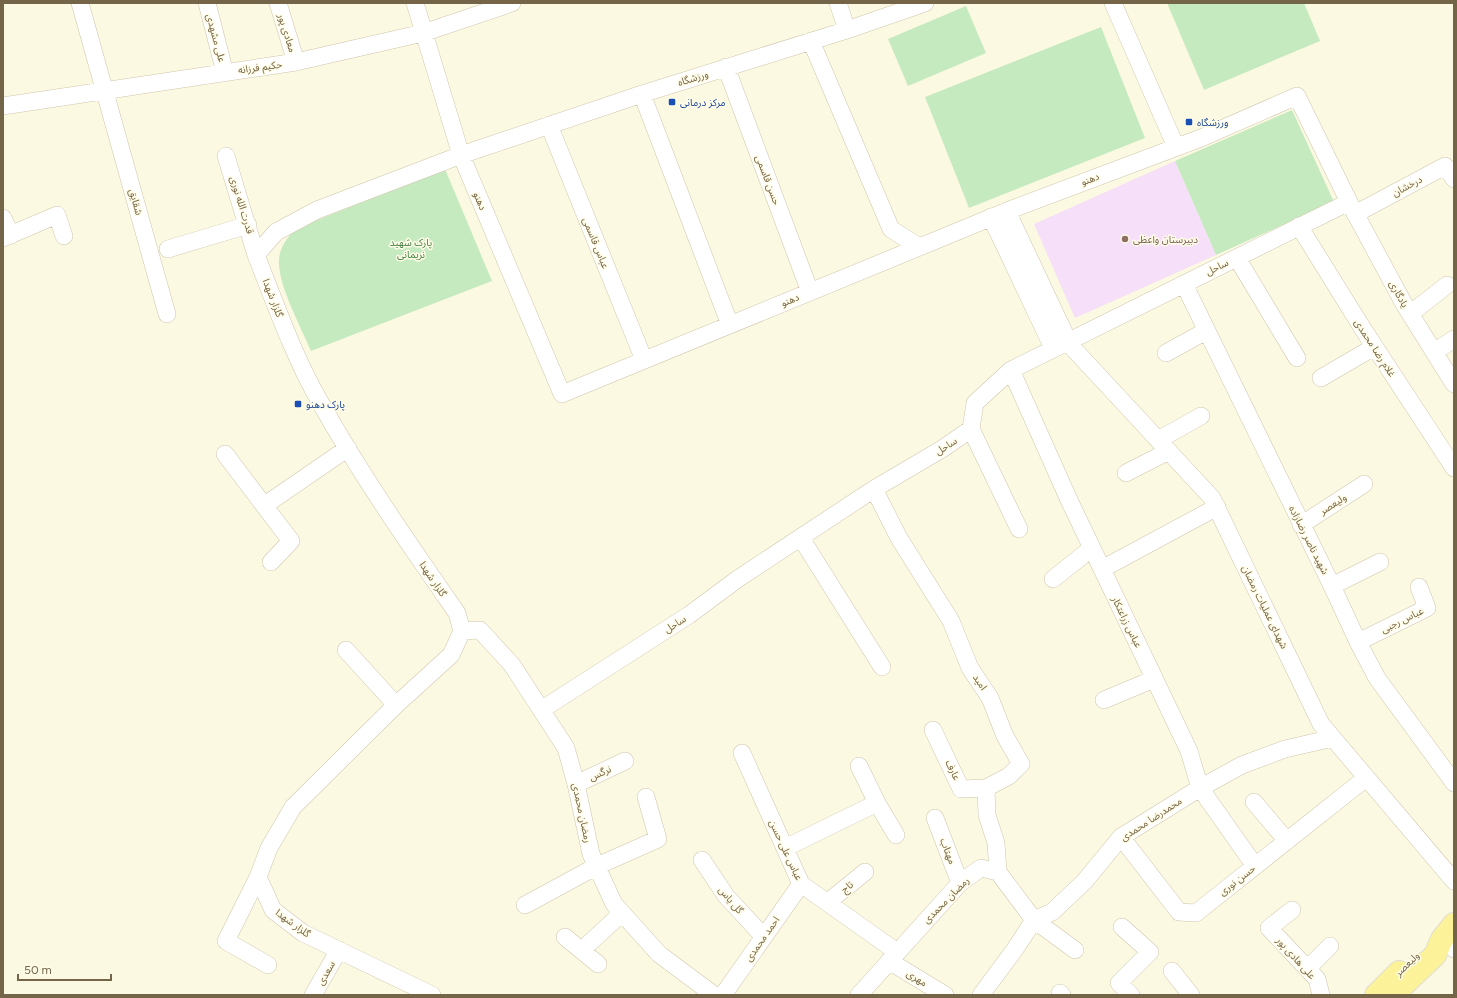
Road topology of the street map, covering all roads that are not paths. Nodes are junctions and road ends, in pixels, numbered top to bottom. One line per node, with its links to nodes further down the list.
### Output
1 (80, 3): 15 (street, شقایق)
2 (206, 3): 14 (street, علی مشهدی)
3 (278, 3): 12 (street, معادی پور)
4 (415, 3): 10 (street, دهنو)
5 (512, 3): 10 (street, حکیم فرزانه)
6 (838, 3): 9 (street)
7 (925, 3): 9 (street, ورزشگاه)
8 (1113, 3): 19 (street)
9 (847, 30): 11 (street, ورزشگاه)
10 (423, 33): 12 (street, حکیم فرزانه); 20 (street, دهنو)
11 (811, 41): 13 (street, ورزشگاه); 31 (street)
12 (296, 62): 14 (street, حکیم فرزانه)
13 (726, 67): 16 (street, ورزشگاه); 37 (street, حسن قاسمی)
14 (225, 72): 15 (street, حکیم فرزانه)
15 (105, 90): 17 (street, حکیم فرزانه); 38 (street, شقایق)
16 (642, 94): 18 (street, ورزشگاه); 40 (street)
17 (3, 106)
18 (549, 125): 20 (street, ورزشگاه); 48 (street, عباس قاسمی)
19 (1176, 147): 23 (street, دهنو); 24 (street, دهنو)
20 (461, 155): 33 (street); 48 (street, دهنو)
21 (226, 156): 27 (street, قدرت الله نوری)
22 (1454, 179): 23 (street, درخشان)
23 (1352, 208): 28 (street, ساحل); 39 (street, یادگاری)
24 (1008, 211): 25 (street, دهنو); 43 (street)
25 (991, 217): 31 (street, دهنو); 43 (street)
26 (3, 218): 30 (street)
27 (248, 225): 32 (street); 33 (street, قدرت الله نوری)
28 (1299, 226): 34 (street, ساحل); 44 (street, غلام رضا محمدی)
29 (64, 236): 30 (street)
30 (7, 237)
31 (919, 247): 37 (street, دهنو)
32 (168, 249)
33 (256, 254): 55 (street, گلزار شهدا)
34 (1237, 258): 35 (street, ساحل); 47 (street)
35 (1184, 284): 41 (street, شهید ناصر رضازاده); 43 (street, ساحل)
36 (1447, 285): 39 (street)
37 (810, 292): 40 (street, دهنو)
38 (167, 314)
39 (1410, 314): 45 (street, یادگاری)
40 (730, 325): 48 (street, دهنو)
41 (1206, 331): 46 (street); 63 (street, شهید ناصر رضازاده)
42 (1454, 339): 45 (street)
43 (1060, 344): 49 (street, ساحل); 54 (street, شهدای عملیات رمضان)
44 (1374, 347): 50 (street); 57 (street, غلام رضا محمدی)
45 (1434, 352): 51 (street, یادگاری)
46 (1166, 353)
47 (1297, 358)
48 (644, 360)
49 (1011, 370): 53 (street, ساحل); 66 (street, عباس زراعتکار)
50 (1321, 378)
51 (1454, 384)
52 (1201, 416): 54 (street)
53 (971, 429): 60 (street, ساحل); 64 (street)
54 (1163, 446): 58 (street); 62 (street, شهدای عملیات رمضان)
55 (348, 448): 61 (street); 73 (street, گلزار شهدا)
56 (225, 454): 61 (street)
57 (1454, 468)
58 (1126, 473)
59 (1364, 484): 63 (street, ولیعصر)
60 (874, 489): 65 (street, ساحل); 89 (street, امید)
61 (265, 505): 67 (street)
62 (1217, 507): 69 (street); 82 (street, شهدای عملیات رمضان)
63 (1301, 525): 71 (street, شهید ناصر رضازاده)
64 (1019, 529)
65 (801, 538): 76 (street); 80 (street, ساحل)
66 (1092, 548): 69 (street, عباس زراعتکار); 70 (street)
67 (271, 562)
68 (1380, 562): 71 (street)
69 (1102, 569): 77 (street, عباس زراعتکار)
70 (1053, 579)
71 (1332, 586): 74 (street, شهید ناصر رضازاده)
72 (1419, 587): 74 (street, عباس رجبی)
73 (462, 631): 79 (street); 80 (street, رمضان محمدی)
74 (1358, 642): 87 (street, شهید ناصر رضازاده)
75 (346, 650): 79 (street)
76 (882, 667)
77 (1154, 679): 78 (street); 90 (street, عباس زراعتکار)
78 (1104, 700)
79 (396, 705): 104 (street)
80 (541, 710): 88 (street, رمضان محمدی)
81 (933, 730): 89 (street, عارف)
82 (1333, 738): 86 (street, شهدای عملیات رمضان); 90 (street, محمدرضا محمدی)
83 (742, 753): 98 (street, عباس علی حسن)
84 (624, 761): 88 (street, نرگس)
85 (859, 766): 93 (street)
86 (1366, 778): 97 (street, حسن نوری); 105 (street, شهدای عملیات رمضان)
87 (1454, 783)
88 (576, 784): 100 (street, رمضان محمدی)
89 (986, 788): 103 (street)
90 (1200, 788): 96 (street, محمدرضا محمدی); 101 (street, عباس زراعتکار)
91 (646, 797): 100 (street)
92 (1254, 802): 97 (street)
93 (877, 803): 95 (street); 98 (street)
94 (935, 818): 106 (street, مهتاب)
95 (896, 835)
96 (1121, 837): 101 (street, حسن نوری); 112 (street, محمدرضا محمدی)
97 (1287, 841): 101 (street, حسن نوری)
98 (785, 848): 107 (street, عباس علی حسن)
99 (702, 860): 114 (street, گل یاس)
100 (597, 866): 109 (street); 111 (street, رمضان محمدی)
101 (1255, 866)
102 (865, 872): 108 (street, تاج)
103 (998, 872): 106 (street, رمضان محمدی); 112 (street)
104 (258, 877): 118 (street, گلزار شهدا); 123 (street)
105 (1454, 881)
106 (960, 883): 121 (street, رمضان محمدی)
107 (801, 884): 108 (street, عباس علی حسن); 114 (street, احمد محمدی)
108 (828, 902): 121 (street, عباس علی حسن)
109 (524, 905)
110 (1292, 910): 124 (street, علی هادی پور)
111 (622, 913): 119 (street); 128 (street, رمضان محمدی)
112 (1034, 920): 120 (street); 132 (street)
113 (1122, 927): 133 (street)
114 (764, 936): 129 (street, احمد محمدی)
115 (565, 937): 119 (street)
116 (1450, 938): 136 (main road, ولیعصر); 137 (main road, ولیعصر)
117 (1330, 946): 124 (street)
118 (339, 950): 126 (street, سعدی); 127 (street, گلزار شهدا)
119 (582, 950): 122 (street)
120 (1075, 950)
121 (893, 956): 130 (street, رمضان محمدی); 131 (street, مهری)
122 (598, 964)
123 (268, 965)
124 (1307, 969): 135 (street, علی هادی پور)
125 (1172, 970): 134 (street)
126 (313, 995)
127 (432, 995)
128 (714, 995)
129 (723, 995)
130 (859, 995)
131 (945, 995)
132 (981, 995)
133 (1131, 995)
134 (1191, 995)
135 (1321, 995)
136 (1376, 995)
137 (1393, 995)

